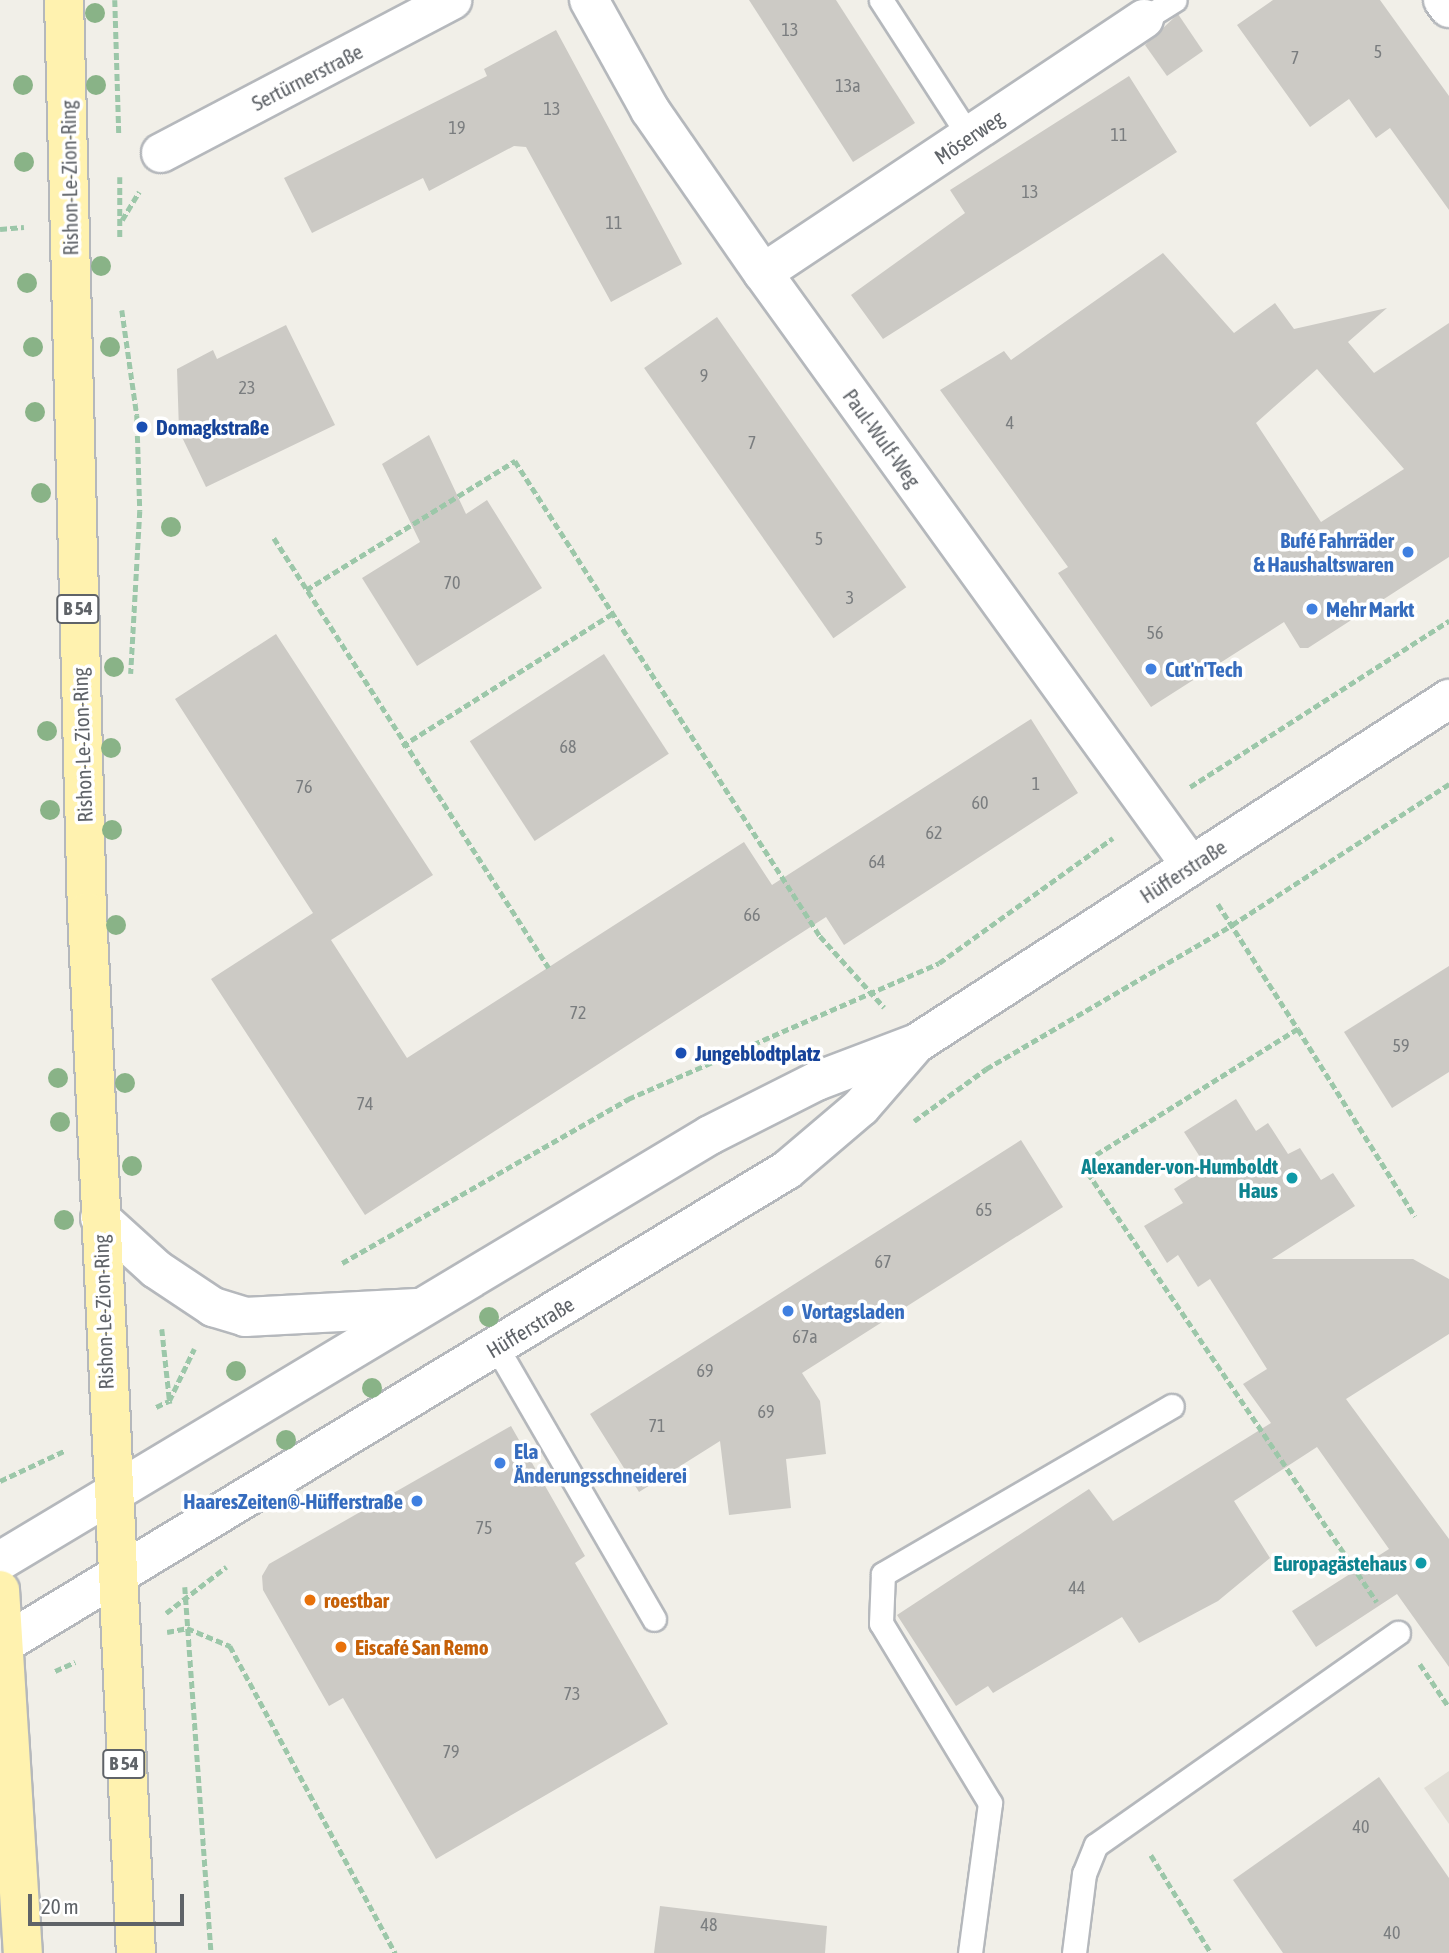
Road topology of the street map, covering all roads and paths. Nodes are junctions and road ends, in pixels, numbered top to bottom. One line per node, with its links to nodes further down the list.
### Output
1 (64, 0): 30 (main road, Rishon-Le-Zion-Ring / B 54)
2 (115, 0): 10 (path)
3 (452, 0): 11 (street, Sertürnerstraße)
4 (589, 0): 14 (street, Paul-Wulf-Weg)
5 (881, 0): 9 (lane)
6 (1443, 0): 7 (street)
7 (1449, 8)
8 (1159, 10): 9 (street, Möserweg)
9 (969, 136): 14 (street, Möserweg)
10 (119, 145)
11 (162, 153)
12 (119, 171): 13 (path)
13 (120, 250)
14 (763, 273): 23 (street, Paul-Wulf-Weg)
15 (121, 303): 20 (path)
16 (274, 538): 17 (path)
17 (306, 590): 18 (path); 22 (path)
18 (612, 614): 22 (path); 26 (path)
19 (1449, 621): 23 (path)
20 (130, 690)
21 (1449, 699): 24 (street, Hüfferstraße)
22 (402, 746): 25 (path)
23 (1151, 810): 24 (street, Paul-Wulf-Weg); 26 (path)
24 (1191, 866): 27 (path); 28 (street, Hüfferstraße)
25 (549, 968)
26 (872, 993): 28 (path); 31 (path)
27 (1298, 1029): 29 (path); 44 (path)
28 (917, 1043): 33 (street, Hüfferstraße); 34 (street, Hüfferstraße)
29 (1415, 1216)
30 (100, 1218): 32 (street); 37 (main road, Rishon-Le-Zion-Ring / B 54)
31 (326, 1267)
32 (156, 1269): 33 (street); 35 (path)
33 (426, 1308): 37 (street, Hüfferstraße)
34 (497, 1348): 39 (street, Hüfferstraße); 42 (lane)
35 (170, 1401)
36 (1171, 1406): 53 (lane)
37 (111, 1490): 38 (street, Hüfferstraße); 39 (main road, B 54)
38 (0, 1561)
39 (115, 1575): 45 (street, Hüfferstraße); 50 (main road, B 54)
40 (184, 1579): 43 (path)
41 (0, 1590): 45 (main road)
42 (654, 1619)
43 (187, 1628): 51 (path); 52 (path)
44 (1398, 1633): 46 (path); 47 (lane)
45 (1, 1646): 49 (main road)
46 (1449, 1707)
47 (1128, 1817): 54 (lane); 55 (path)
48 (0, 1922): 49 (street)
49 (22, 1953)
50 (136, 1953)
51 (211, 1953)
52 (395, 1953)
53 (970, 1953)
54 (1074, 1953)
55 (1211, 1953)

